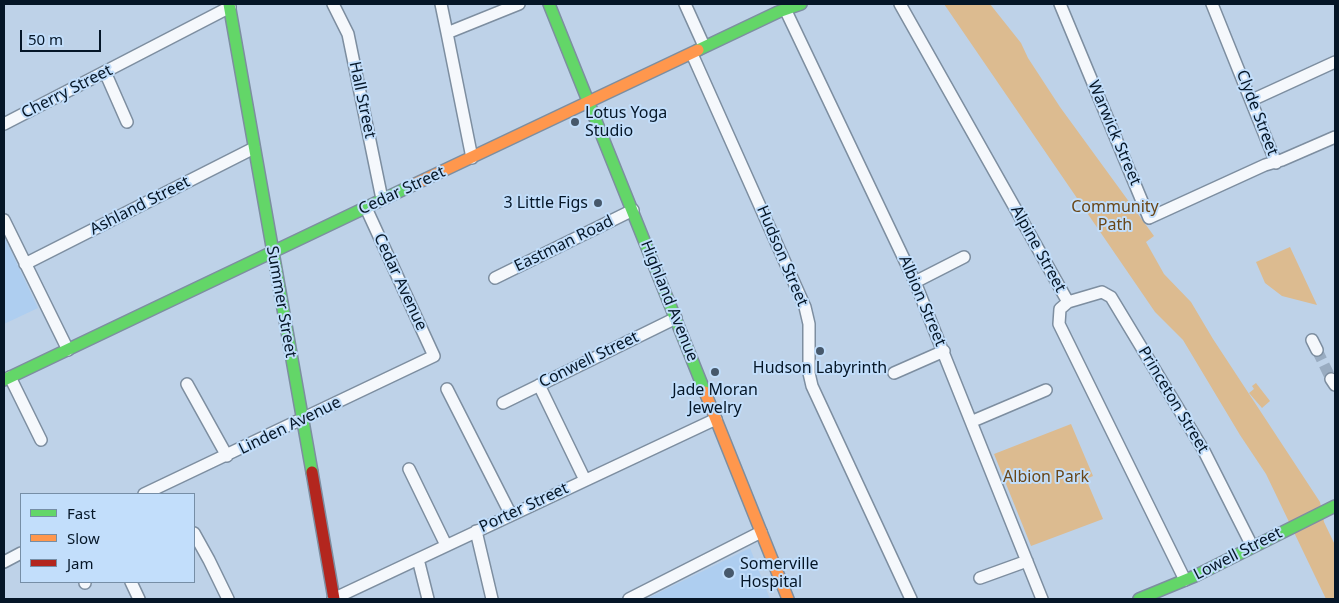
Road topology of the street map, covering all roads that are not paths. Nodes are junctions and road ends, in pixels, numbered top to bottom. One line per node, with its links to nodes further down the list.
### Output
1 (333, 4): 25 (street, Hall Street)
2 (441, 4): 12 (street)
3 (519, 4): 12 (street)
4 (549, 4): 17 (main road, Highland Avenue)
5 (685, 4): 13 (street)
6 (801, 4): 11 (main road, Cedar Street)
7 (900, 4): 34 (street, Alpine Street)
8 (1060, 4): 24 (street, Warwick Street)
9 (1212, 4): 18 (street, Clyde Street)
10 (232, 5): 16 (street, Cherry Street); 22 (main road, Summer Street)
11 (786, 11): 13 (main road, Cedar Street); 33 (street, Albion Street)
12 (447, 33): 23 (street)
13 (704, 46): 14 (main road, Cedar Street)
14 (692, 54): 17 (main road, Cedar Street); 77 (street, Hudson Street)
15 (1335, 62): 18 (street)
16 (105, 72): 19 (street); 20 (street, Cherry Street)
17 (589, 100): 23 (main road, Cedar Street); 27 (main road, Highland Avenue)
18 (1252, 100): 24 (street, Clyde Street)
19 (127, 122)
20 (4, 124)
21 (1335, 137): 24 (street, Clyde Street)
22 (254, 148): 29 (main road, Summer Street); 31 (street, Ashland Street)
23 (472, 158): 25 (main road, Cedar Street)
24 (1276, 163)
25 (382, 200): 26 (main road, Cedar Street)
26 (366, 208): 29 (main road, Cedar Street); 38 (street, Cedar Avenue)
27 (633, 210): 32 (street, Eastman Road); 35 (main road, Highland Avenue)
28 (4, 220): 31 (street)
29 (273, 252): 36 (main road, Cedar Street); 47 (main road, Summer Street)
30 (964, 257): 33 (street)
31 (25, 264): 36 (street)
32 (495, 278)
33 (915, 282): 37 (street, Albion Street)
34 (1068, 302): 61 (street, Princeton Street); 67 (street, Alpine Street)
35 (676, 318): 42 (street, Conwell Street); 46 (main road, Highland Avenue)
36 (68, 350): 40 (main road, Cedar Street)
37 (944, 351): 39 (street); 48 (street, Albion Street)
38 (434, 356): 47 (street, Linden Avenue)
39 (894, 373)
40 (7, 378): 49 (street)
41 (187, 384): 50 (street)
42 (540, 385): 45 (street, Conwell Street); 52 (street)
43 (447, 389): 56 (street)
44 (1046, 390): 48 (street)
45 (503, 402)
46 (716, 419): 52 (street, Porter Street); 58 (main road, Highland Avenue)
47 (301, 421): 50 (street, Linden Avenue); 72 (main road, Summer Street)
48 (973, 421): 64 (street, Albion Street)
49 (41, 440)
50 (227, 456): 53 (street, Linden Avenue)
51 (409, 468): 60 (street)
52 (585, 480): 56 (street, Porter Street)
53 (168, 489): 54 (street, Linden Avenue)
54 (149, 493)
55 (1333, 507): 61 (main road, Lowell Street)
56 (511, 515): 57 (street, Porter Street)
57 (476, 531): 60 (street, Porter Street); 74 (street)
58 (761, 532): 75 (street); 76 (main road, Highland Avenue)
59 (195, 535): 71 (street)
60 (446, 545): 63 (street, Porter Street)
61 (1252, 546): 67 (main road, Lowell Street)
62 (20, 554): 65 (street)
63 (418, 559): 72 (street, Porter Street); 73 (street)
64 (1027, 561): 66 (street); 78 (street, Albion Street)
65 (4, 562)
66 (980, 578)
67 (1185, 580): 69 (main road, Lowell Street)
68 (131, 583): 70 (street)
69 (1146, 598)
70 (139, 599)
71 (228, 599)
72 (333, 599)
73 (428, 599)
74 (492, 599)
75 (629, 599)
76 (788, 599)
77 (911, 599)
78 (1042, 599)

